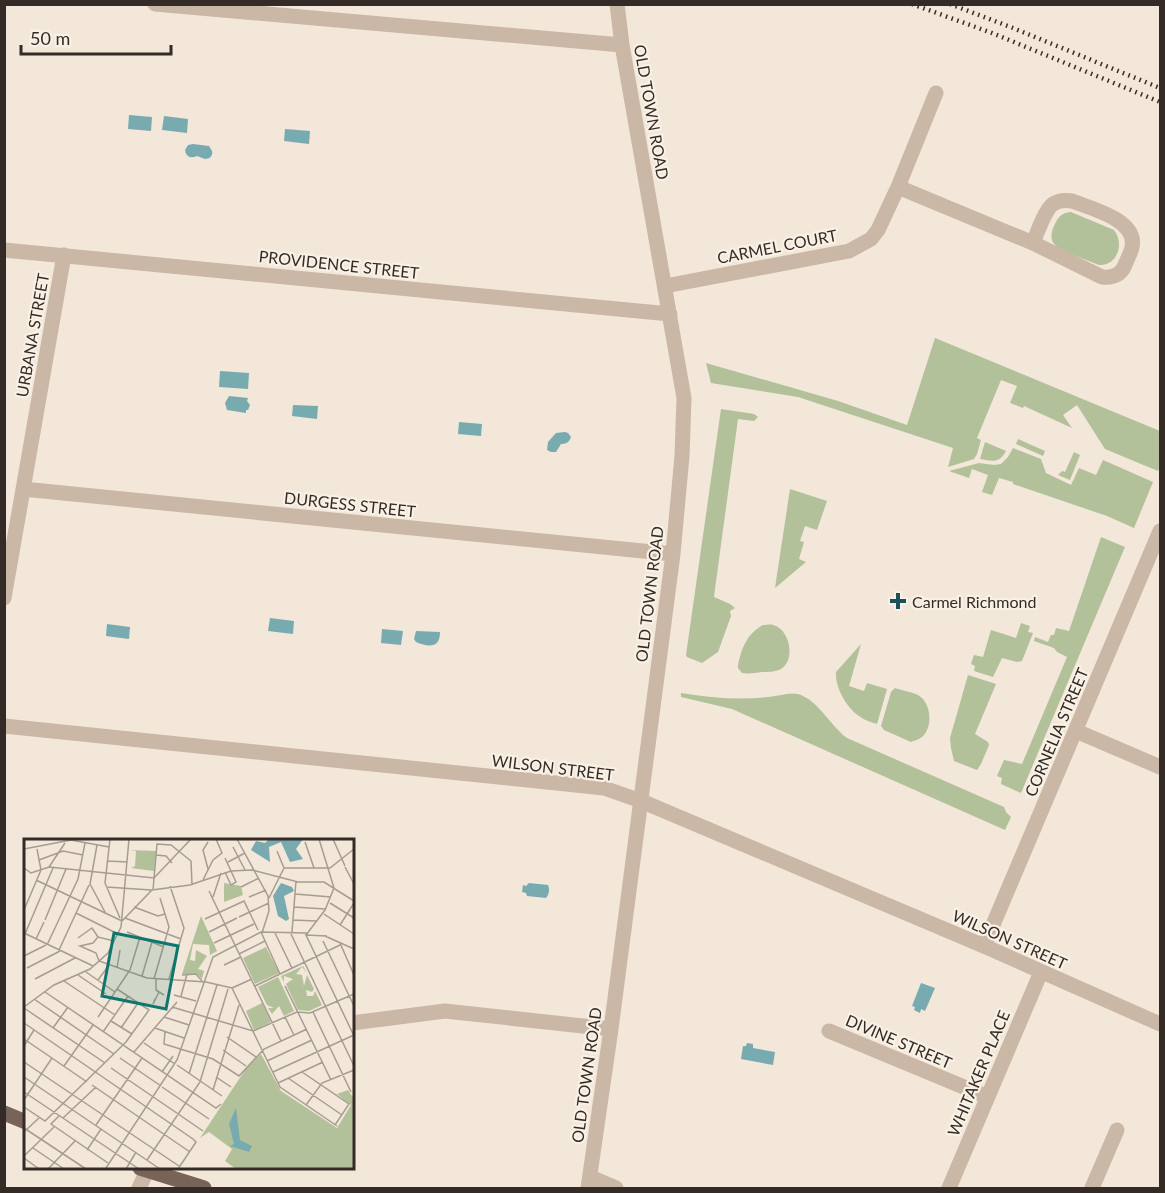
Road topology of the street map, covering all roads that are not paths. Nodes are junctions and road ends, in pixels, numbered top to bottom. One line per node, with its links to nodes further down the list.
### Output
1 (155, 4): 3 (street)
2 (617, 4): 3 (street, OLD TOWN ROAD)
3 (622, 45): 9 (street, OLD TOWN ROAD)
4 (936, 93): 5 (street, CARMEL COURT)
5 (898, 187): 6 (street); 9 (street, CARMEL COURT)
6 (1033, 243): 6 (street)
7 (4, 250): 8 (street, PROVIDENCE STREET)
8 (64, 255): 10 (street, PROVIDENCE STREET); 11 (street, URBANA STREET)
9 (665, 286): 10 (street, OLD TOWN ROAD)
10 (670, 314): 13 (street, OLD TOWN ROAD)
11 (23, 489): 13 (street, DURGESS STREET); 14 (street, URBANA STREET)
12 (1161, 531): 16 (street, CORNELIA STREET)
13 (673, 554): 18 (street, OLD TOWN ROAD)
14 (4, 598)
15 (4, 726): 18 (street, WILSON STREET)
16 (1076, 731): 17 (street); 19 (street, CORNELIA STREET)
17 (1161, 767)
18 (641, 801): 19 (street, WILSON STREET); 23 (street, OLD TOWN ROAD)
19 (984, 946): 20 (street, WILSON STREET)
20 (1041, 972): 22 (street, WILSON STREET); 25 (street, WHITAKER PLACE)
21 (354, 1023): 23 (street)
22 (1161, 1024)
23 (611, 1029): 30 (street, OLD TOWN ROAD)
24 (829, 1031): 25 (street, DIVINE STREET)
25 (988, 1097): 34 (street, WHITAKER PLACE)
26 (4, 1113): 27 (main road)
27 (24, 1121)
28 (1117, 1130): 35 (street)
29 (143, 1169): 31 (street); 32 (main road)
30 (589, 1183): 33 (street)
31 (139, 1188)
32 (204, 1188)
33 (616, 1188)
34 (949, 1188)
35 (1092, 1188)

